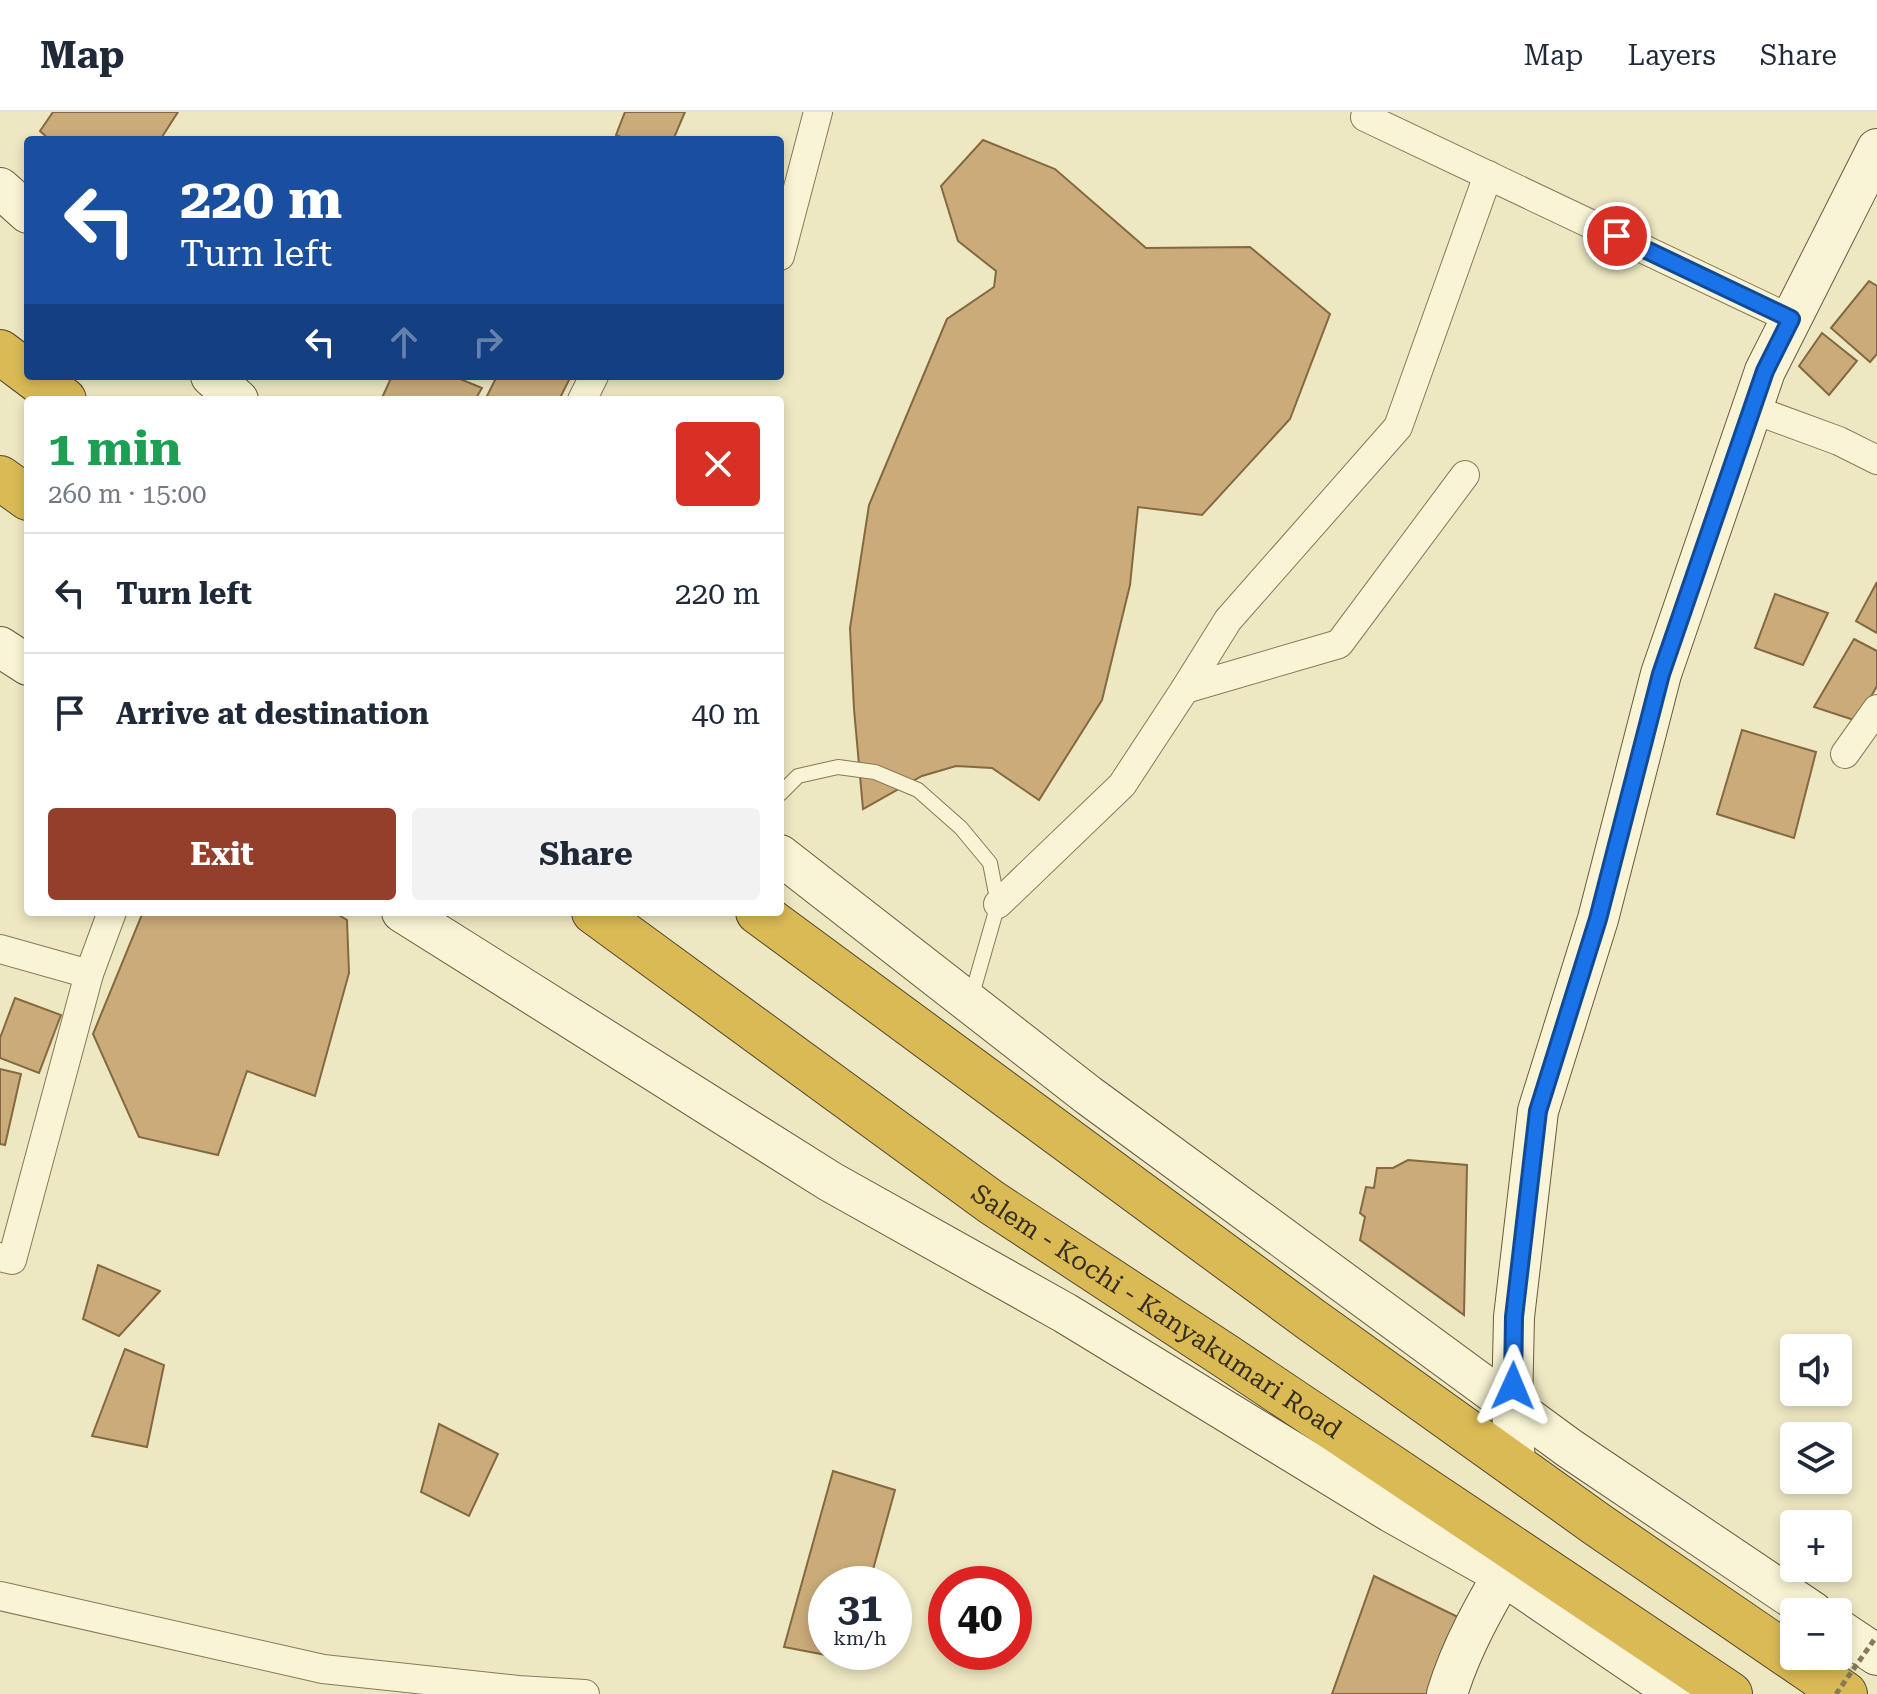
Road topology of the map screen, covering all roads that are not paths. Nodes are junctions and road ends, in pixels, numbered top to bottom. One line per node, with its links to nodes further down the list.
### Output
1 (818, 112): 7 (street)
2 (1365, 117): 4 (street)
3 (1877, 149): 8 (street)
4 (1488, 175): 8 (street); 22 (street)
5 (0, 188): 6 (street)
6 (24, 209)
7 (784, 241)
8 (1791, 319): 15 (street)
9 (0, 352): 10 (highway)
10 (24, 370)
11 (38, 380): 13 (highway)
12 (216, 380): 14 (street)
13 (59, 396)
14 (234, 396)
15 (1752, 409): 16 (street); 36 (street)
16 (1877, 460)
17 (1465, 475): 22 (street)
18 (0, 478): 19 (highway)
19 (24, 495)
20 (0, 647): 21 (street)
21 (24, 662)
22 (1185, 689): 27 (street)
23 (1877, 709): 24 (street)
24 (1845, 754)
25 (784, 790): 27 (lane)
26 (784, 858): 34 (street)
27 (998, 904): 34 (lane)
28 (111, 916): 33 (street)
29 (408, 916): 38 (street)
30 (599, 916): 38 (highway, Salem - Kochi - Kanyakumari Road)
31 (763, 916): 37 (highway)
32 (0, 949): 33 (street)
33 (89, 974): 35 (street)
34 (969, 1003): 36 (street)
35 (0, 1257)
36 (1512, 1406): 37 (street); 40 (street)
37 (1515, 1466): 46 (highway)
38 (1510, 1564): 43 (street); 44 (street); 45 (highway, Salem - Kochi - Kanyakumari Road)
39 (0, 1596): 41 (street)
40 (1792, 1598)
41 (517, 1692): 42 (street)
42 (585, 1694)
43 (1447, 1694)
44 (1678, 1694)
45 (1730, 1694)
46 (1845, 1694)

